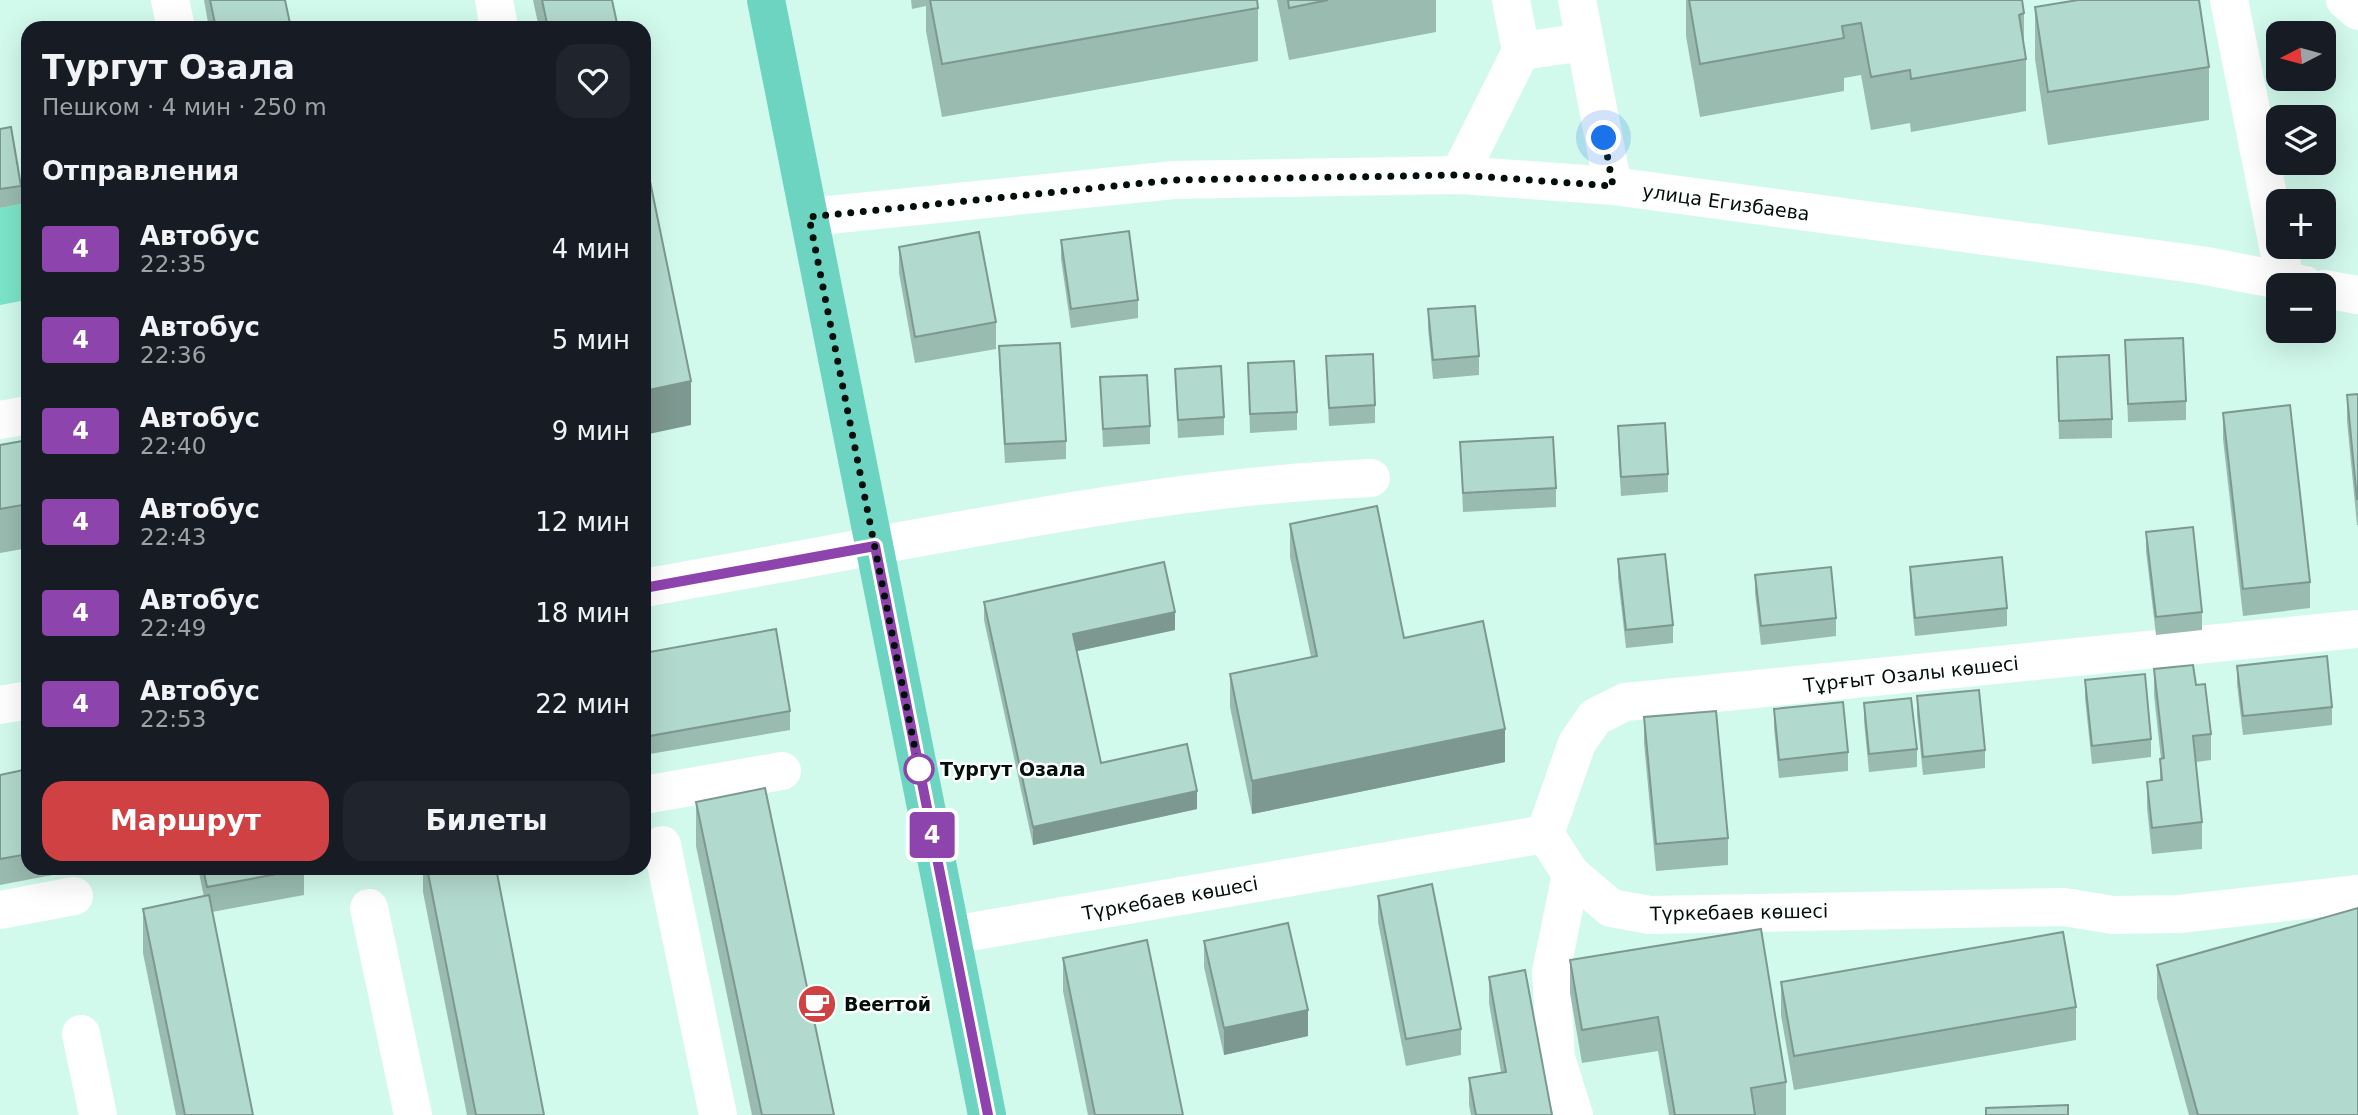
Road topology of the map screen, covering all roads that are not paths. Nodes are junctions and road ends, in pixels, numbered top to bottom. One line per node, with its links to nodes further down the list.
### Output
1 (170, 0): 9 (street)
2 (494, 0): 10 (street)
3 (766, 0): 15 (main road)
4 (1511, 0): 12 (street)
5 (1577, 0): 11 (street)
6 (2229, 0): 16 (street)
7 (2345, 0): 8 (street)
8 (2358, 11)
9 (174, 21)
10 (498, 21)
11 (1585, 42): 12 (street); 14 (street)
12 (1521, 51): 13 (street)
13 (1459, 175): 14 (street, улица Егизбаева); 15 (street, улица Егизбаева)
14 (1613, 186): 17 (street, улица Егизбаева)
15 (809, 217): 23 (main road)
16 (2293, 273)
17 (2266, 277)
18 (2336, 291): 19 (street)
19 (2358, 295)
20 (21, 416): 21 (street)
21 (0, 420)
22 (1371, 478): 23 (street)
23 (875, 546): 24 (street); 37 (main road)
24 (651, 587)
25 (2358, 629): 30 (street, Тұрғыт Озалы көшесі)
26 (21, 701): 27 (street)
27 (0, 705)
28 (782, 771): 29 (street)
29 (651, 794)
30 (1545, 834): 32 (street, Түркебаев көшесі); 37 (street, Түркебаев көшесі)
31 (662, 845): 41 (street)
32 (1571, 874): 33 (street, Түркебаев көшесі); 43 (street)
33 (2358, 894)
34 (74, 896): 36 (street)
35 (369, 908): 40 (street)
36 (0, 910)
37 (952, 935): 42 (main road)
38 (81, 1034): 39 (street)
39 (98, 1115)
40 (413, 1115)
41 (718, 1115)
42 (988, 1115)
43 (1574, 1115)

